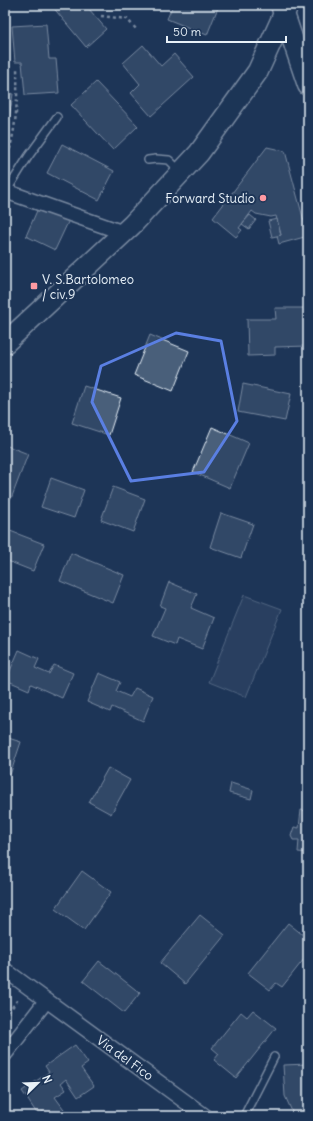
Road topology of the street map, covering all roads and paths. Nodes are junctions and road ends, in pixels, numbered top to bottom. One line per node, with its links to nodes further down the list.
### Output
1 (284, 8): 5 (main road); 9 (main road)
2 (100, 16): 3 (path)
3 (137, 30)
4 (17, 68): 8 (path)
5 (308, 85)
6 (57, 116): 10 (lane)
7 (148, 160): 9 (lane)
8 (5, 166)
9 (181, 172): 11 (main road)
10 (6, 192): 11 (street)
11 (124, 233): 12 (main road)
12 (5, 343)
13 (5, 970): 15 (street, Via del Fico)
14 (19, 991): 16 (path)
15 (46, 1001): 17 (street); 19 (street, Via del Fico)
16 (5, 1017)
17 (5, 1054)
18 (274, 1058): 20 (lane)
19 (204, 1116)
20 (244, 1116)

